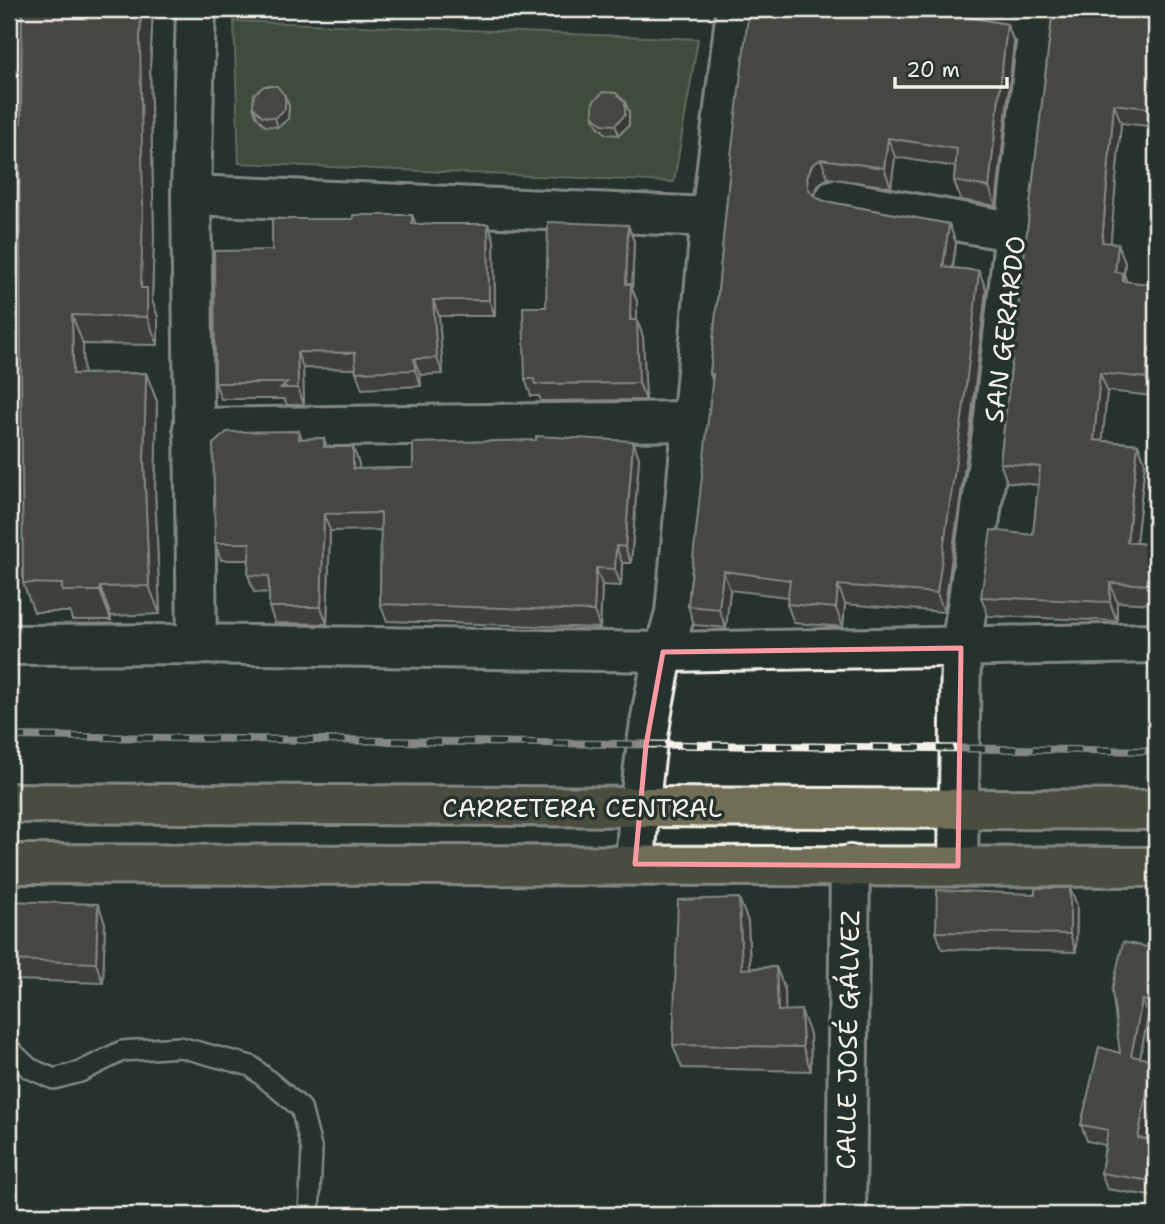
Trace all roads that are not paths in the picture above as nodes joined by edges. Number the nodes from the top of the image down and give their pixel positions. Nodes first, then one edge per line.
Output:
1 (196, 9) edge
2 (736, 9) edge
3 (950, 9) edge
4 (1039, 17) edge
5 (191, 195) junction
6 (835, 199) dead end
7 (711, 217) junction
8 (1016, 232) junction
9 (692, 421) junction
10 (193, 428) junction
11 (1156, 643) edge
12 (197, 644) junction
13 (9, 645) edge
14 (961, 648) junction
15 (663, 652) junction
16 (9, 803) edge
17 (639, 809) junction
18 (961, 809) junction
19 (1156, 810) edge
20 (9, 864) edge
21 (635, 864) junction
22 (850, 865) junction
23 (958, 866) junction
24 (1156, 867) edge
25 (9, 1049) edge
26 (309, 1215) edge
27 (846, 1215) edge

1 - 5 street
2 - 7 street
3 - 4 street
4 - 8 street, SAN GERARDO
5 - 7 street
5 - 10 street
6 - 8 street
7 - 9 street
8 - 14 street, SAN GERARDO
9 - 10 street
9 - 15 street
10 - 12 street
11 - 14 street
12 - 13 street
12 - 15 street
14 - 15 street
14 - 18 street, SAN GERARDO
15 - 17 street
16 - 17 highway, CARRETERA CENTRAL
17 - 18 highway, CARRETERA CENTRAL
17 - 21 street
18 - 19 highway, CARRETERA CENTRAL
18 - 23 street, SAN GERARDO
20 - 21 highway
21 - 22 highway
22 - 23 highway
22 - 27 street, CALLE JOSÉ GÁLVEZ
23 - 24 highway
25 - 26 lane

